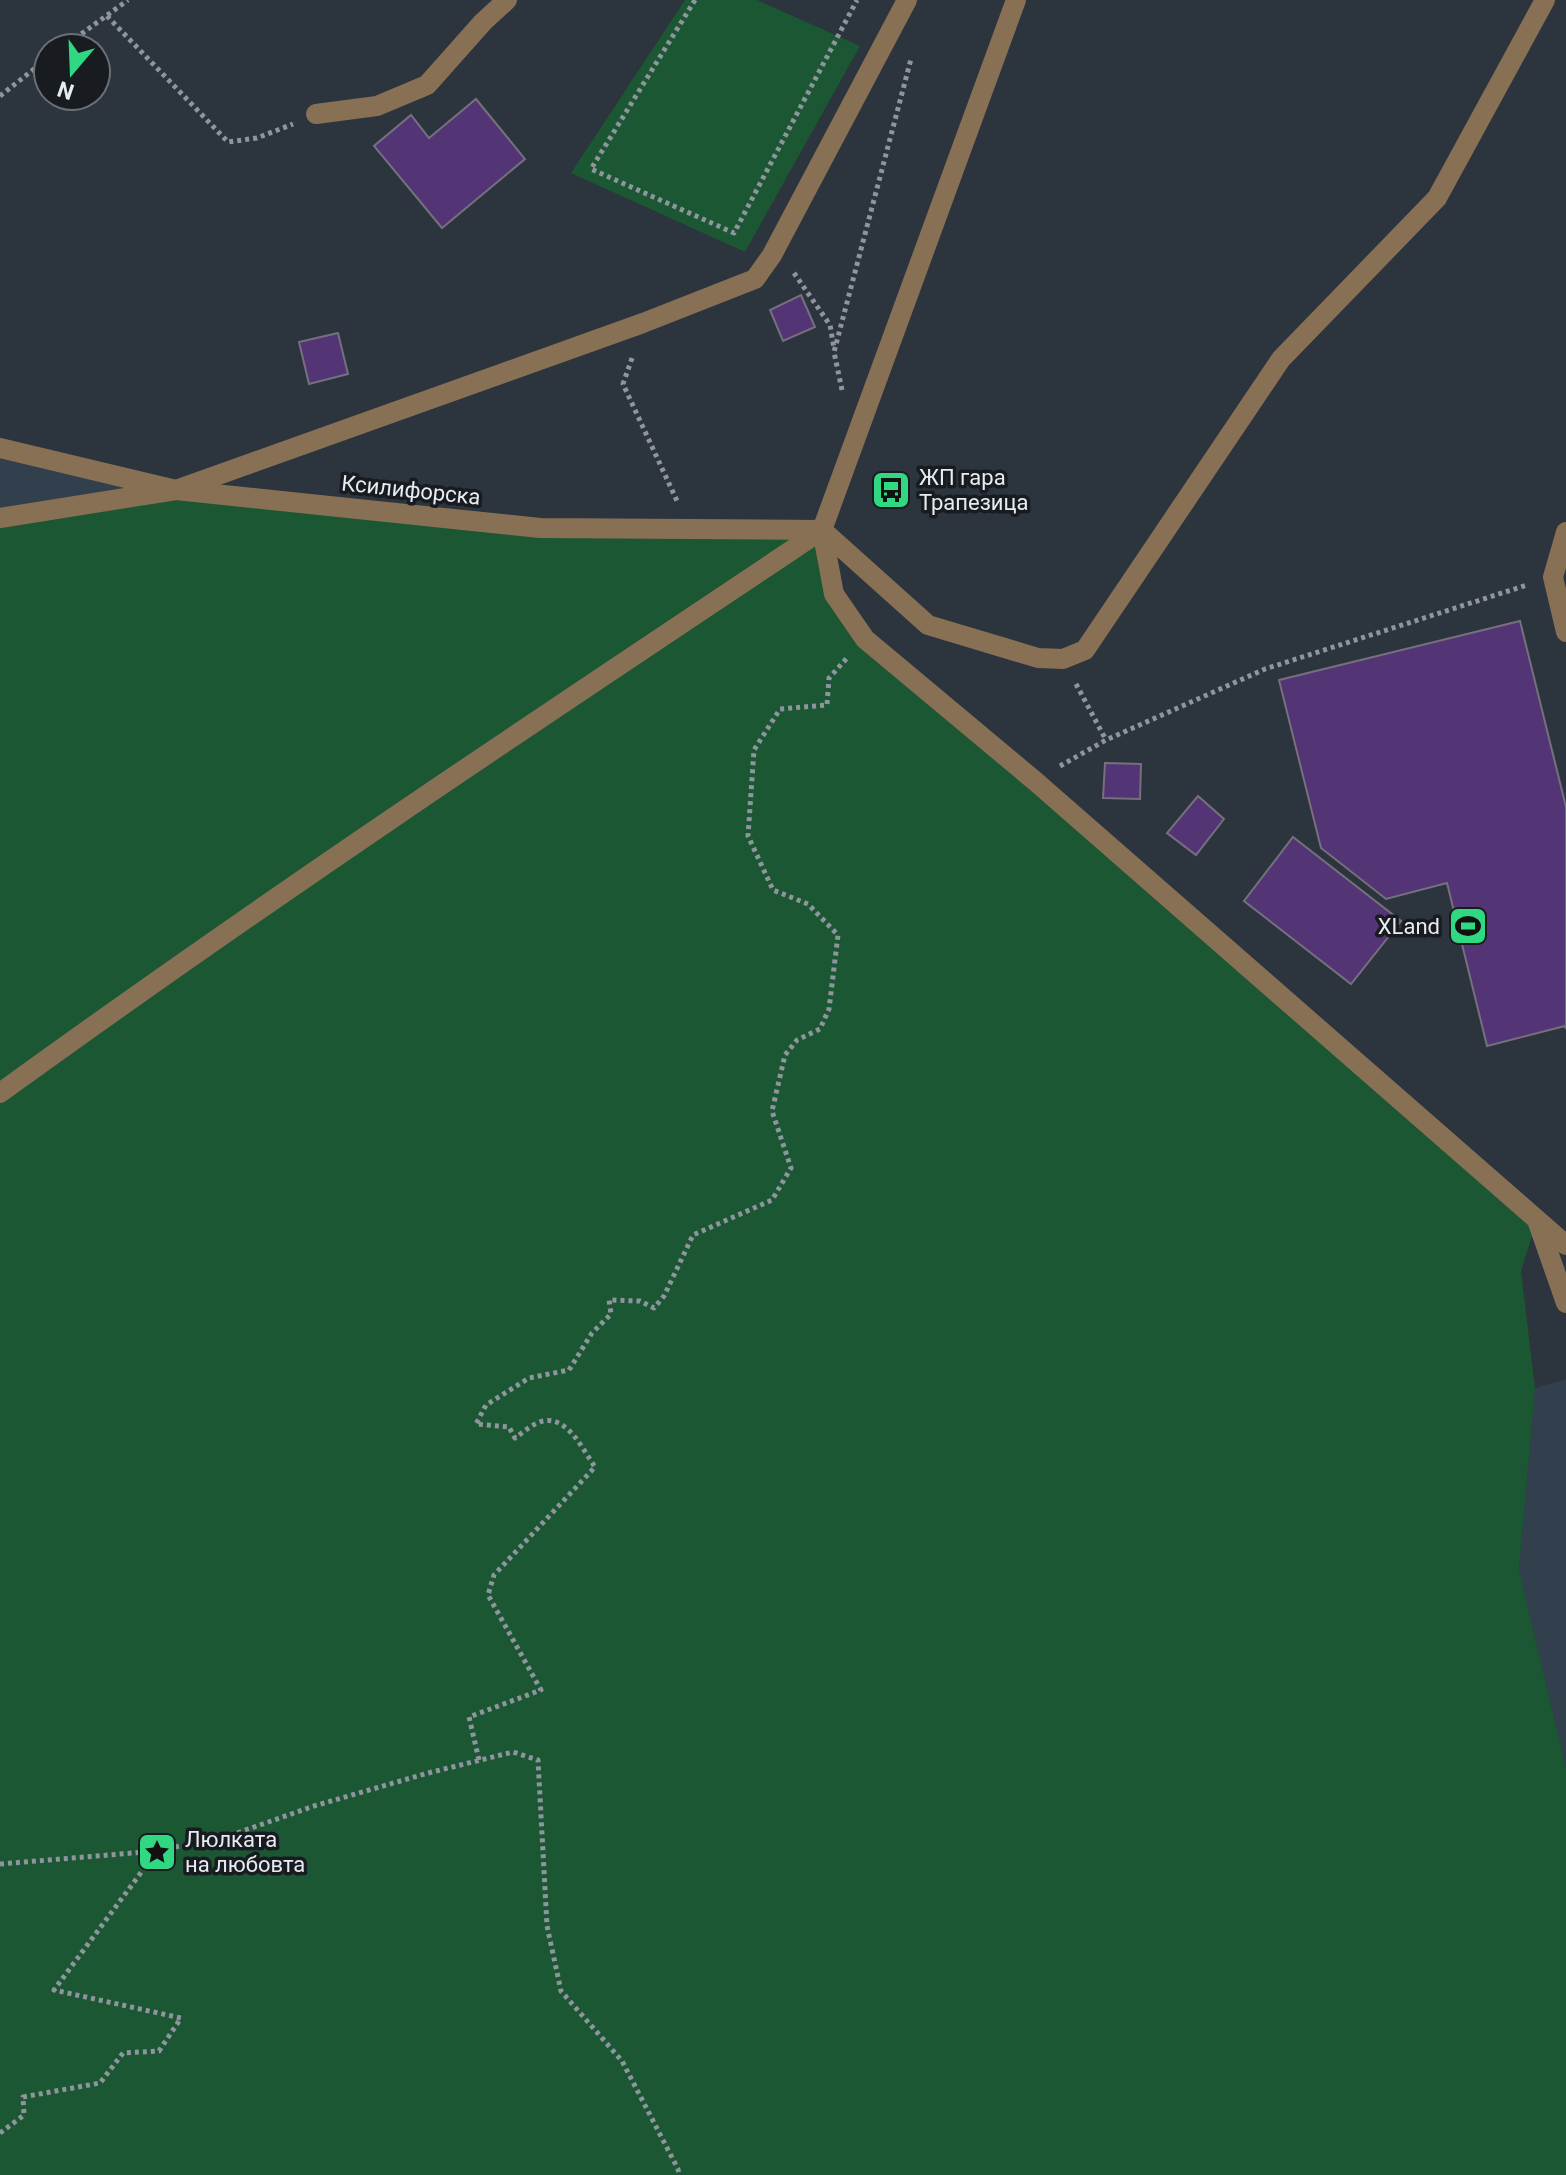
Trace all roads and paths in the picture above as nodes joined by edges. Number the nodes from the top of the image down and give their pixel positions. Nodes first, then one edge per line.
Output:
1 (128, 0) edge
2 (507, 0) edge
3 (695, 0) edge
4 (857, 0) edge
5 (907, 0) edge
6 (1016, 0) edge
7 (1545, 0) edge
8 (107, 16) junction
9 (84, 32) edge
10 (914, 46) dead end
11 (32, 71) edge
12 (0, 96) edge
13 (316, 114) joint
14 (814, 300) dead end
15 (643, 323) junction
16 (834, 352) junction
17 (854, 443) junction
18 (0, 448) edge
19 (176, 490) junction
20 (0, 518) edge
21 (822, 530) junction
22 (691, 531) junction
23 (1566, 532) edge
24 (1553, 577) junction
25 (1566, 632) edge
26 (865, 639) junction
27 (1063, 659) junction
28 (1106, 740) junction
29 (1035, 781) junction
30 (0, 1093) edge
31 (1537, 1220) junction
32 (1566, 1245) edge
33 (1566, 1303) edge
34 (479, 1760) junction
35 (157, 1851) junction
36 (0, 1864) edge
37 (0, 2133) edge
38 (679, 2175) edge

1 - 8 path
2 - 13 street
3 - 4 path
5 - 15 street
6 - 17 street
7 - 27 street
8 - 9 path
8 - 13 path
10 - 16 path
11 - 12 path
14 - 16 path
15 - 19 street
15 - 22 path
16 - 17 path
17 - 21 street
18 - 19 street, Ксилифорска
19 - 20 street
19 - 22 street, Ксилифорска
21 - 22 street, Ксилифорска
21 - 26 street
21 - 27 street
21 - 30 street
23 - 24 street
24 - 25 street
24 - 28 path
26 - 29 street
26 - 34 path
27 - 28 path
28 - 29 path
29 - 31 street
31 - 32 street
31 - 33 street
34 - 35 path
34 - 38 path
35 - 36 path
35 - 37 path

